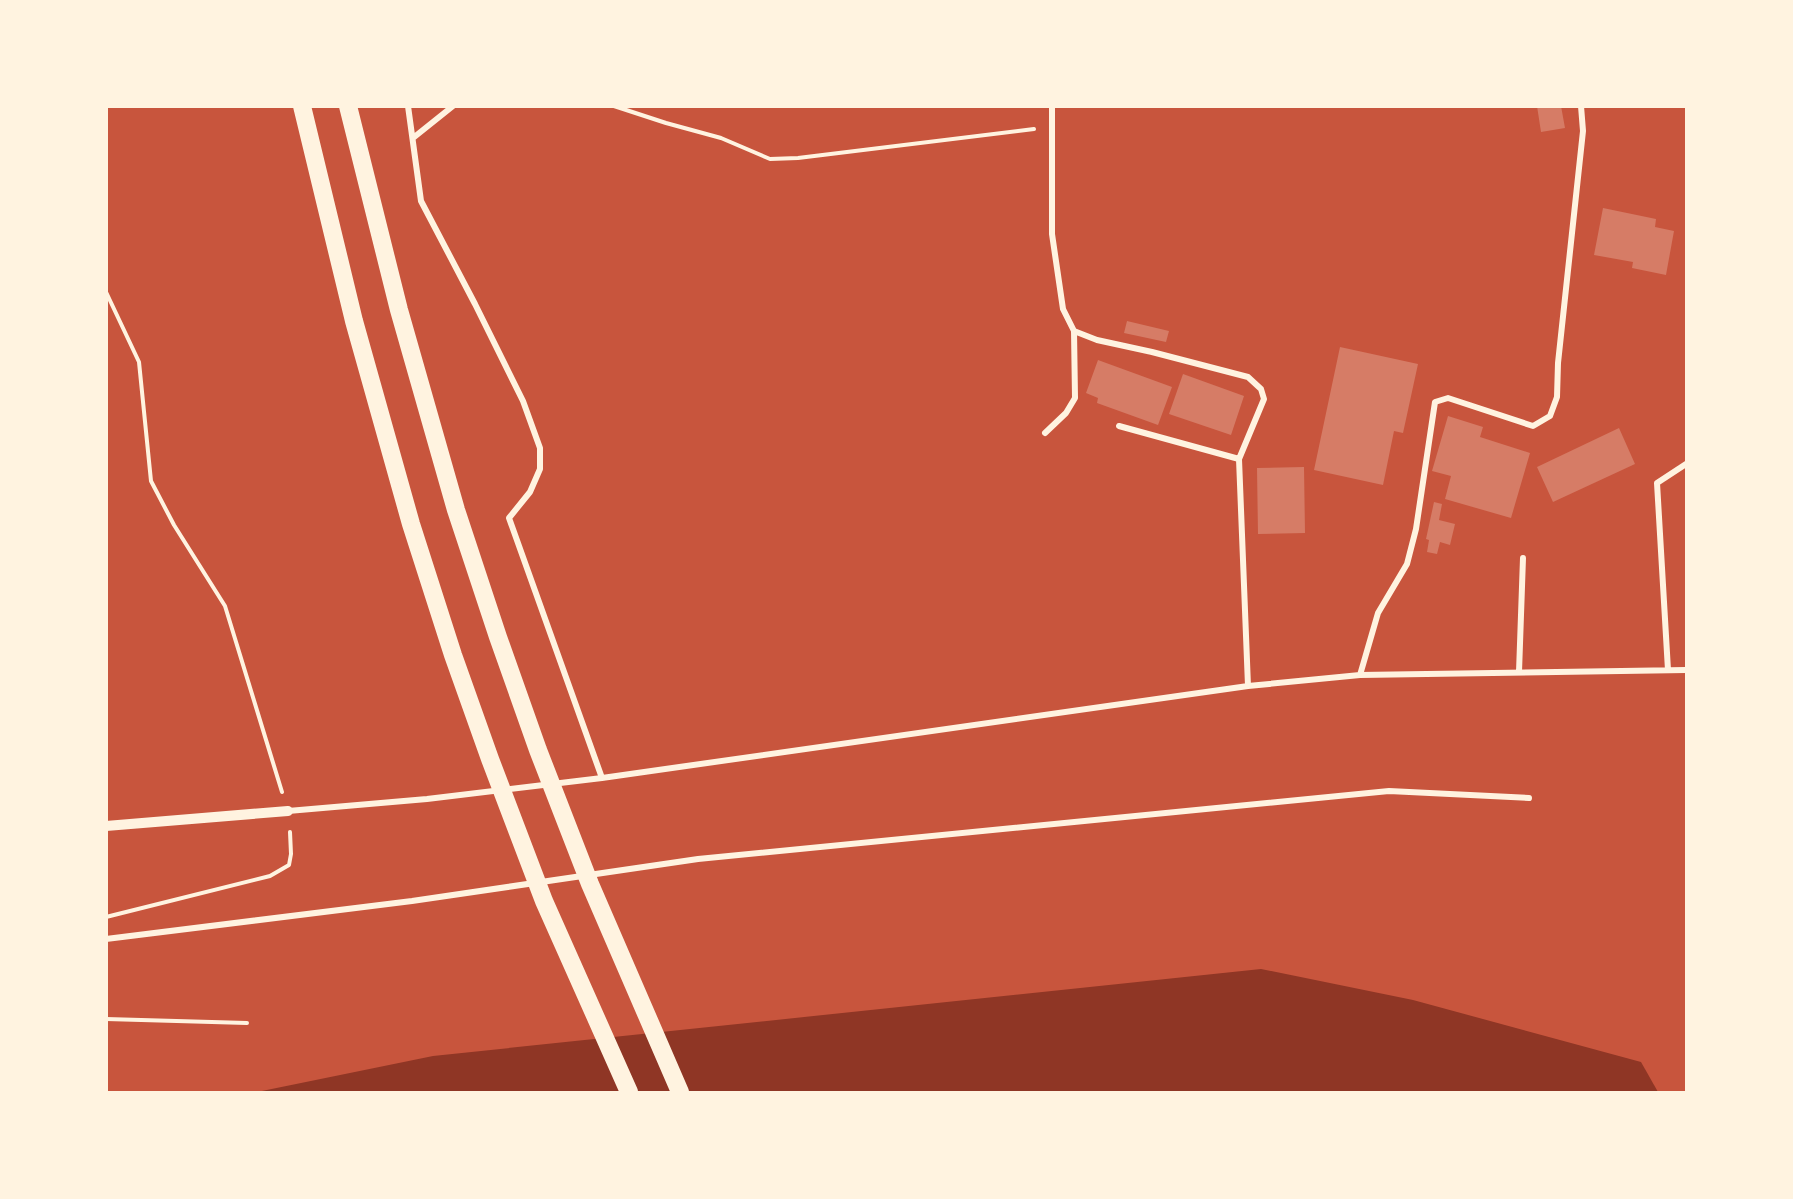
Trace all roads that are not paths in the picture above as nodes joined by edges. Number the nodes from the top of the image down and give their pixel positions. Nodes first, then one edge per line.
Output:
1 (302, 106) edge
2 (348, 106) edge
3 (408, 106) edge
4 (453, 106) edge
5 (1052, 106) edge
6 (1581, 106) edge
7 (413, 138) junction
8 (1074, 331) junction
9 (1119, 426) dead end
10 (1046, 433) dead end
11 (1239, 459) junction
12 (1686, 464) edge
13 (1523, 558) dead end
14 (1668, 670) junction
15 (1686, 670) edge
16 (1519, 672) junction
17 (1360, 675) junction
18 (1248, 686) junction
19 (602, 778) junction
20 (1529, 798) dead end
21 (288, 811) joint
22 (106, 826) edge
23 (106, 939) edge
24 (629, 1092) edge
25 (680, 1092) edge

1 - 24 highway
2 - 25 highway
3 - 7 street
4 - 7 street
5 - 8 street
6 - 17 street
7 - 19 street
8 - 10 street
8 - 11 street
9 - 11 street
11 - 18 street
12 - 14 street
13 - 16 street
14 - 15 street
14 - 16 street
16 - 17 street
17 - 18 street
18 - 19 street
19 - 21 street
20 - 23 street
21 - 22 street

